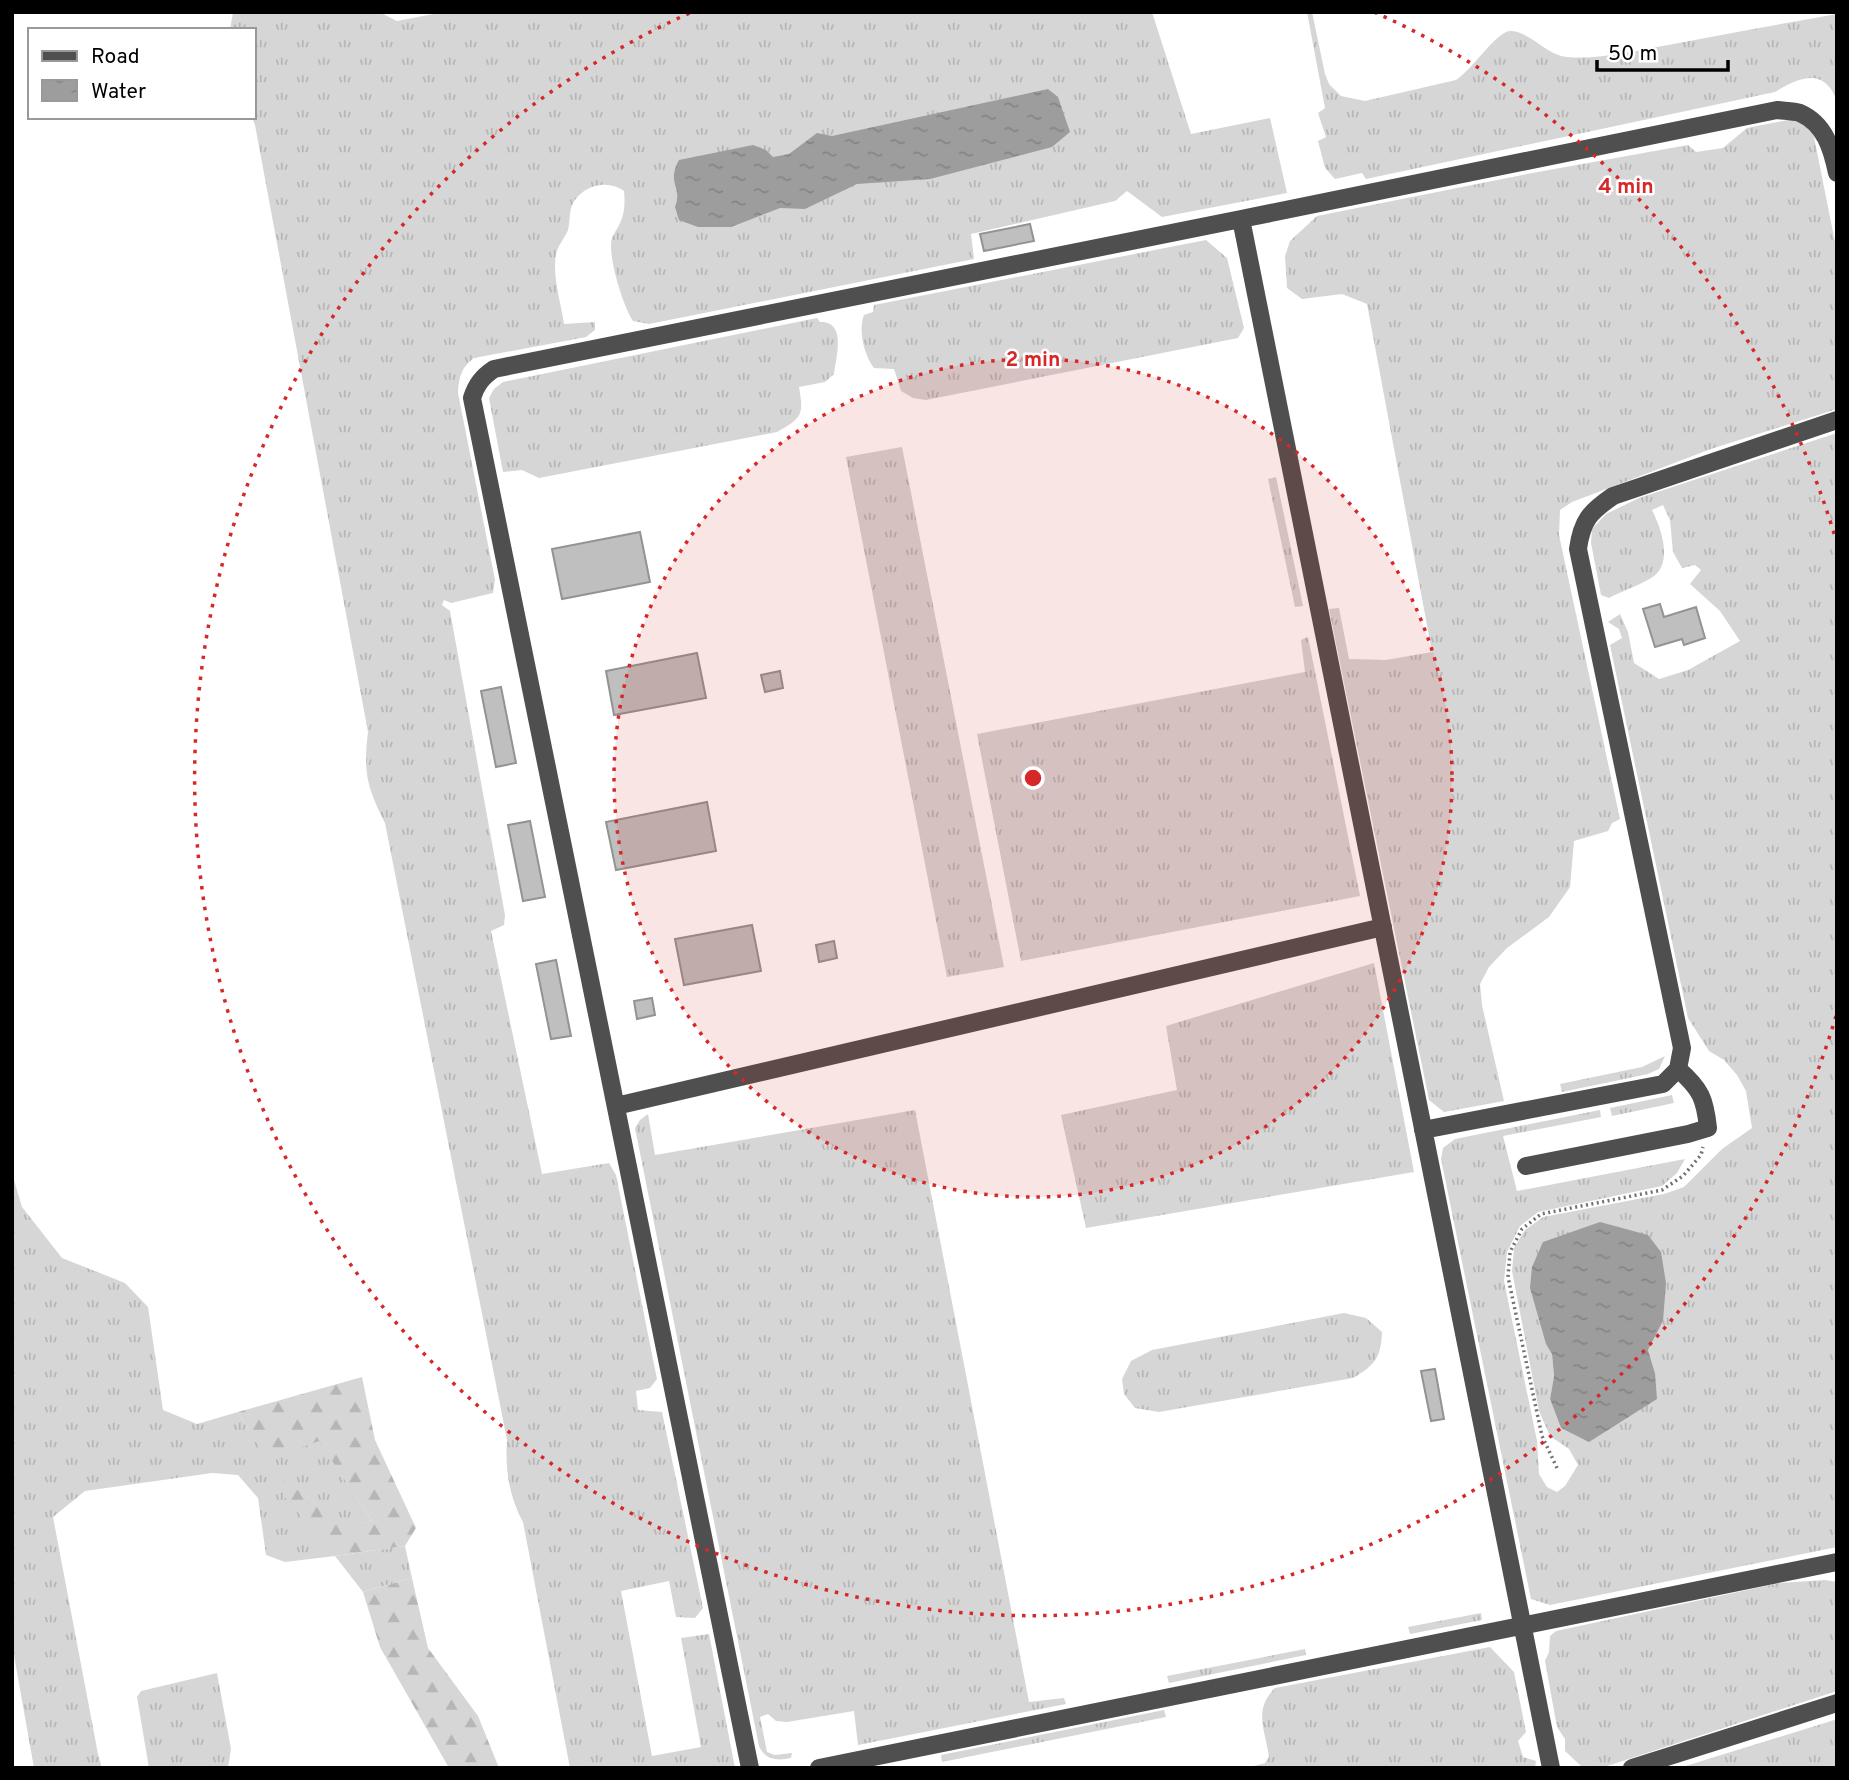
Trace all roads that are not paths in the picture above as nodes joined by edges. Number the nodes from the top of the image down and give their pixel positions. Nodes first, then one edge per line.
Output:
1 (1837, 173) edge
2 (1241, 219) junction
3 (1837, 421) edge
4 (1383, 927) junction
5 (1678, 1069) junction
6 (616, 1106) junction
7 (1423, 1130) junction
8 (1526, 1166) dead end
9 (1837, 1562) edge
10 (1523, 1626) junction
11 (1837, 1703) edge
12 (750, 1768) edge
13 (819, 1768) edge
14 (1551, 1768) edge
15 (1632, 1768) edge

1 - 2 lane
2 - 4 lane
2 - 6 lane
3 - 5 lane
4 - 6 lane
4 - 7 lane
5 - 7 lane
5 - 8 lane
6 - 12 lane
7 - 10 lane
9 - 10 lane
10 - 13 lane
10 - 14 lane
11 - 15 lane

